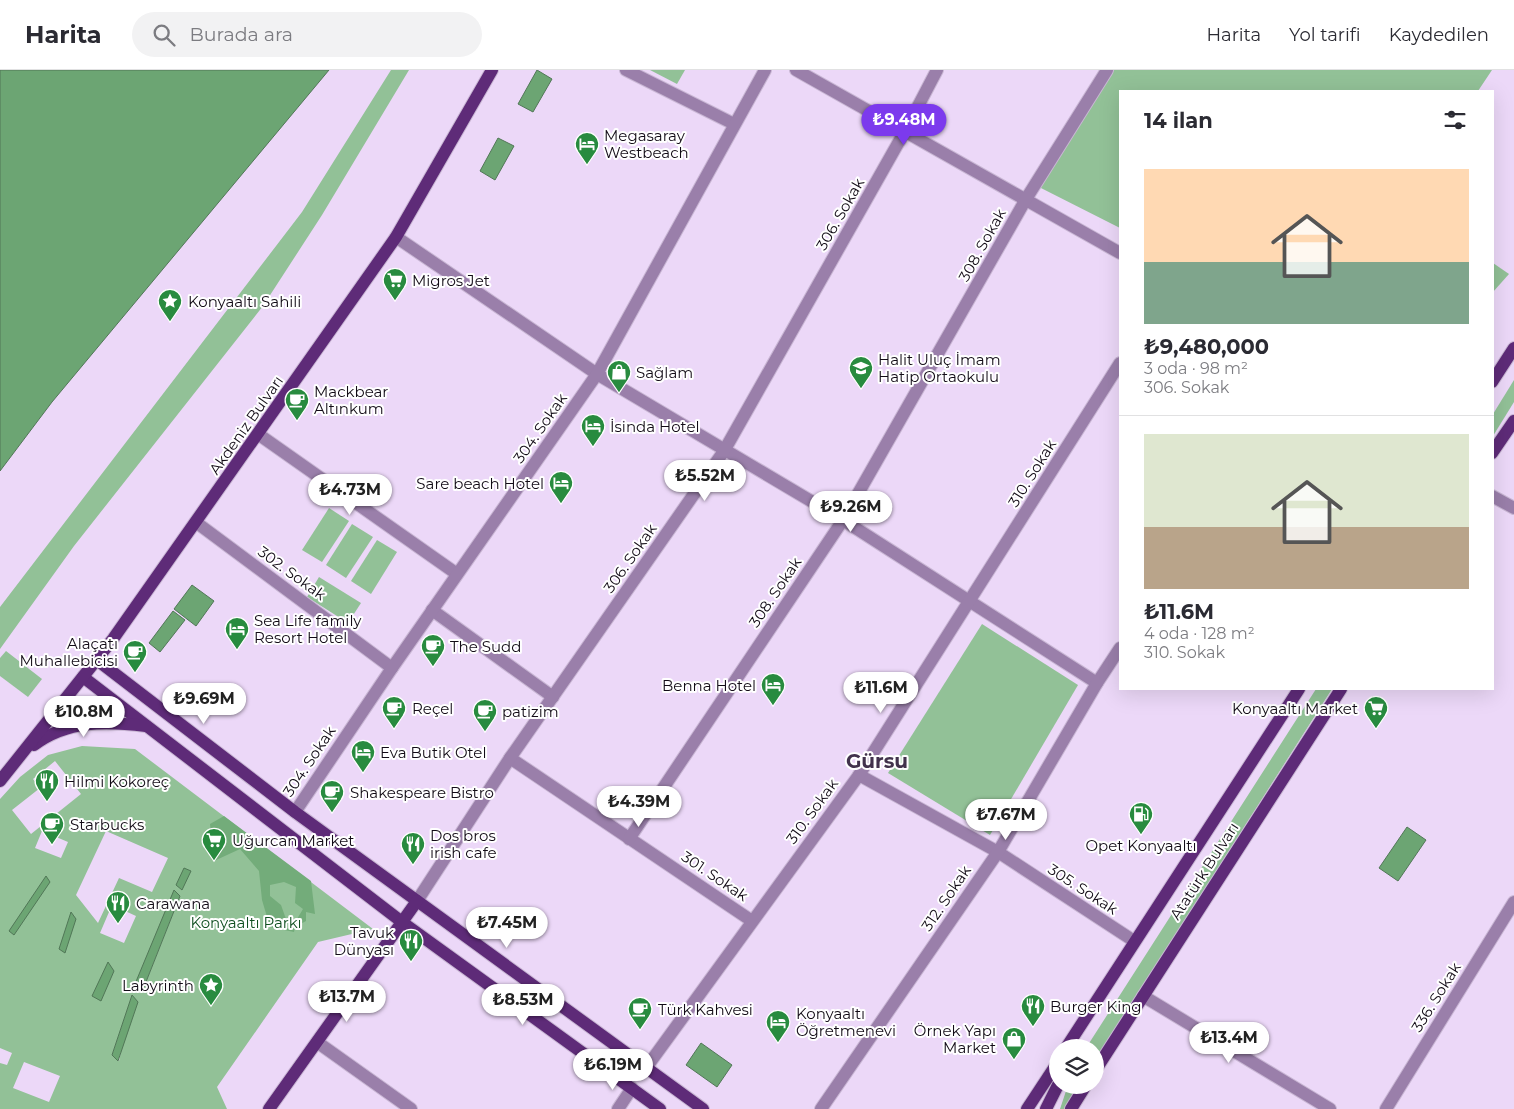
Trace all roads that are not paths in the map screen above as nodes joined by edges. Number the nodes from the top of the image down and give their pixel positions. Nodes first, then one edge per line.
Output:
1 (492, 70) edge
2 (626, 70) edge
3 (765, 70) edge
4 (796, 70) edge
5 (937, 70) edge
6 (1108, 70) edge
7 (734, 124) junction
8 (905, 131) junction
9 (1026, 199) junction
10 (396, 237) junction
11 (1119, 253) edge
12 (1514, 348) edge
13 (1119, 365) edge
14 (597, 374) junction
15 (1494, 379) edge
16 (1514, 421) edge
17 (258, 434) junction
18 (1494, 450) edge
19 (724, 451) junction
20 (1494, 497) edge
21 (1514, 508) edge
22 (843, 520) junction
23 (197, 523) junction
24 (457, 574) junction
25 (970, 601) junction
26 (432, 610) junction
27 (1119, 650) edge
28 (97, 660) junction
29 (392, 668) junction
30 (83, 677) junction
31 (1097, 683) junction
32 (1298, 690) edge
33 (1340, 690) edge
34 (553, 696) junction
35 (148, 726) junction
36 (22, 754) junction
37 (510, 758) junction
38 (859, 775) junction
39 (0, 781) edge
40 (295, 812) junction
41 (282, 830) junction
42 (629, 838) junction
43 (998, 852) junction
44 (417, 901) junction
45 (1514, 902) edge
46 (752, 921) junction
47 (402, 922) junction
48 (1134, 941) junction
49 (1143, 996) junction
50 (1073, 1039) edge
51 (317, 1042) junction
52 (1104, 1057) edge
53 (646, 1068) junction
54 (1049, 1076) edge
55 (632, 1088) junction
56 (1054, 1094) edge
57 (1080, 1094) edge
58 (269, 1109) edge
59 (411, 1109) edge
60 (618, 1109) edge
61 (660, 1109) edge
62 (703, 1109) edge
63 (821, 1109) edge
64 (1027, 1109) edge
65 (1046, 1109) edge
66 (1071, 1109) edge
67 (1330, 1109) edge
68 (1386, 1109) edge

1 - 10 main road, Akdeniz Bulvarı
2 - 7 street
3 - 7 street, 304. Sokak
4 - 8 street
5 - 8 street, 306. Sokak
6 - 9 street, 308. Sokak
7 - 14 street, 304. Sokak
8 - 9 street
8 - 19 street, 306. Sokak
9 - 11 street
9 - 22 street, 308. Sokak
10 - 14 street
10 - 17 main road, Akdeniz Bulvarı
12 - 15 main road
13 - 25 street, 310. Sokak
14 - 19 street
14 - 24 street, 304. Sokak
16 - 18 main road
17 - 23 main road, Akdeniz Bulvarı
17 - 24 street
19 - 22 street
19 - 34 street, 306. Sokak
20 - 21 street
22 - 25 street
22 - 42 street, 308. Sokak
23 - 28 main road, Akdeniz Bulvarı
23 - 29 street, 302. Sokak
24 - 26 street, 304. Sokak
25 - 31 street
25 - 38 street, 310. Sokak
26 - 29 street, 304. Sokak
26 - 34 street
27 - 31 street, 312. Sokak
28 - 30 main road, Akdeniz Bulvarı
28 - 40 main road
29 - 40 street, 304. Sokak
30 - 35 main road
30 - 36 main road, Akdeniz Bulvarı
31 - 43 street, 312. Sokak
32 - 48 main road, Atatürk Bulvarı
33 - 49 main road, Atatürk Bulvarı
34 - 37 street, 306. Sokak
35 - 36 main road
35 - 41 main road
36 - 39 main road, Akdeniz Bulvarı
37 - 42 street, 301. Sokak
37 - 44 street, 306. Sokak
38 - 43 street, 305. Sokak
38 - 46 street, 310. Sokak
40 - 41 main road
40 - 44 main road
41 - 47 main road
42 - 46 street, 301. Sokak
43 - 48 street, 305. Sokak
43 - 63 street, 312. Sokak
44 - 47 main road, 306. Sokak
44 - 53 main road
45 - 68 street, 336. Sokak
46 - 53 street, 310. Sokak
47 - 51 main road, 306. Sokak
47 - 55 main road
48 - 50 main road, Atatürk Bulvarı
49 - 52 main road, Atatürk Bulvarı
49 - 67 street
51 - 58 main road, 306. Sokak
51 - 59 street
53 - 62 main road
54 - 64 main road
55 - 60 street
55 - 61 main road
56 - 65 main road
57 - 66 main road

